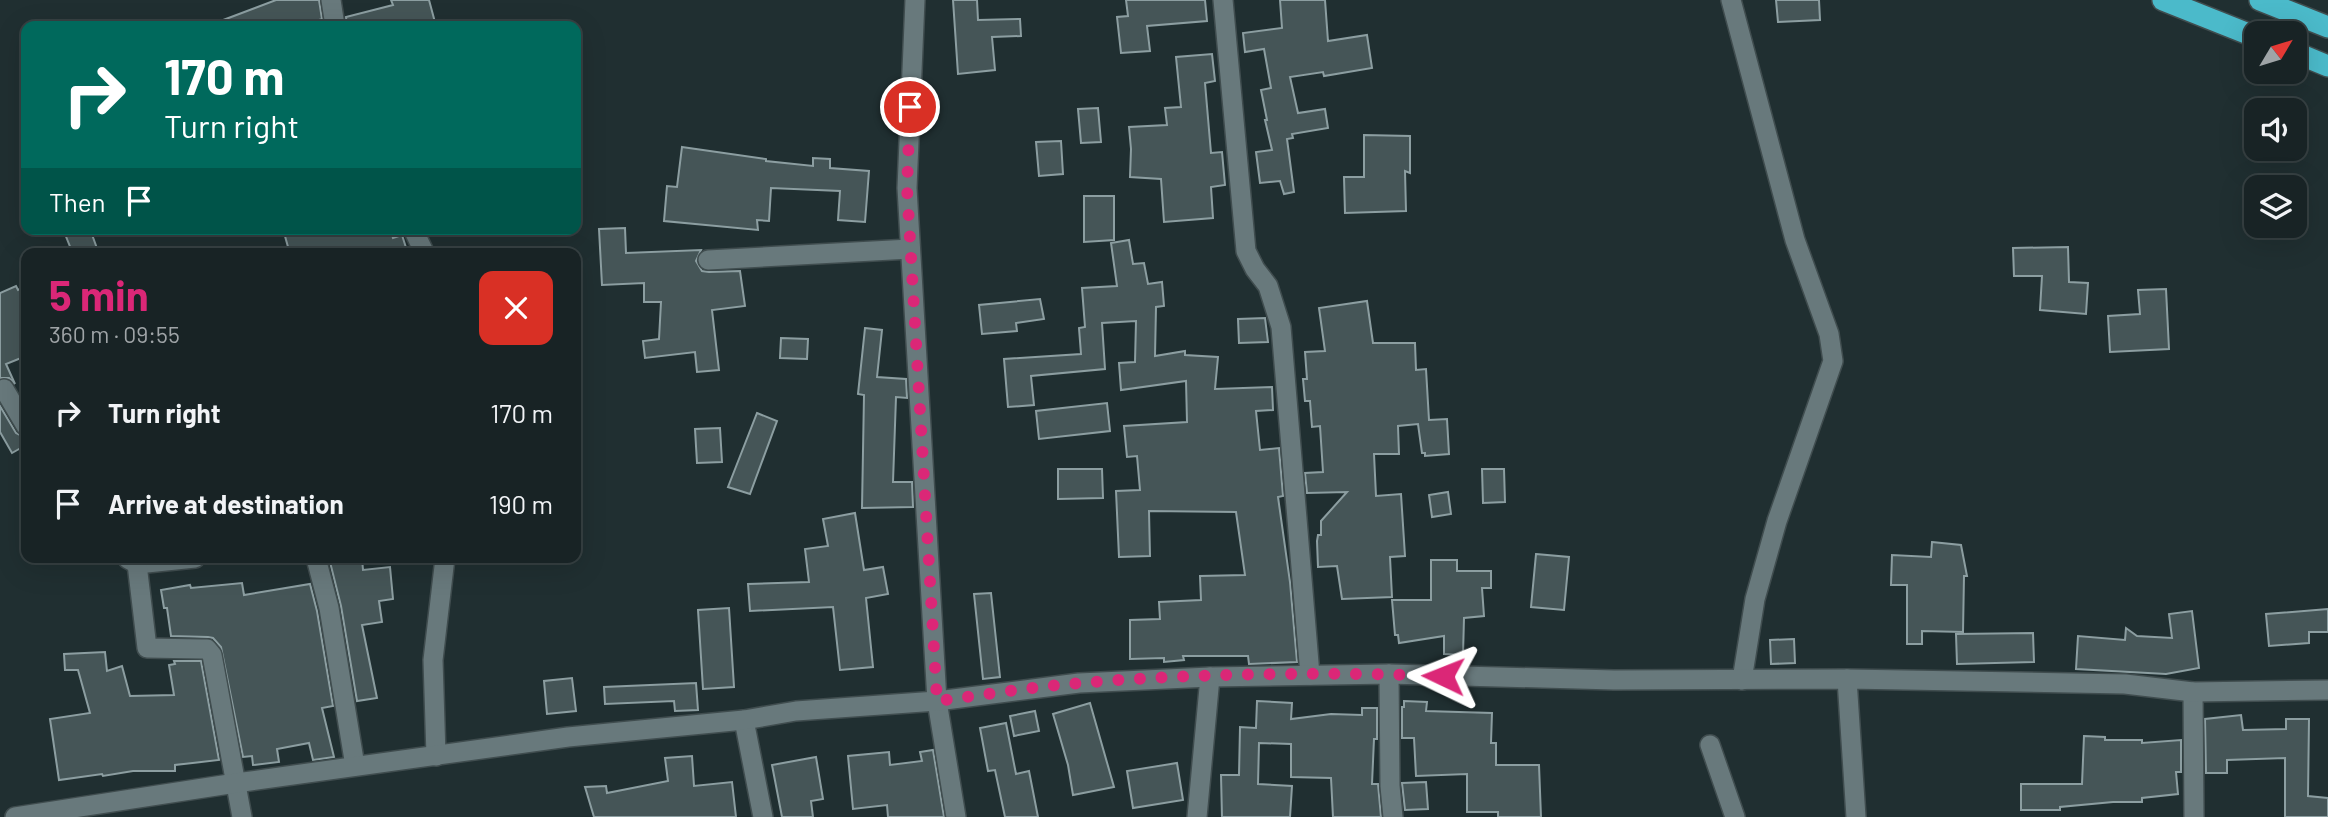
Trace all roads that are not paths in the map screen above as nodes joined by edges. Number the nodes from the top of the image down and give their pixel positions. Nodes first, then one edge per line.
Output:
1 (331, 0) edge
2 (915, 0) edge
3 (1223, 0) edge
4 (1731, 0) edge
5 (2163, 0) edge
6 (2260, 0) edge
7 (334, 21) edge
8 (2328, 27) edge
9 (2244, 32) edge
10 (2307, 57) edge
11 (2328, 66) edge
12 (910, 249) junction
13 (708, 261) dead end
14 (4, 389) dead end
15 (21, 418) edge
16 (132, 563) edge
17 (317, 563) edge
18 (444, 563) edge
19 (1389, 674) junction
20 (1310, 675) junction
21 (1210, 677) junction
22 (1847, 679) junction
23 (1742, 680) junction
24 (2328, 690) edge
25 (2193, 692) junction
26 (937, 701) junction
27 (744, 720) junction
28 (1710, 745) dead end
29 (436, 757) junction
30 (355, 766) junction
31 (236, 782) junction
32 (15, 817) edge
33 (242, 817) edge
34 (762, 817) edge
35 (956, 817) edge
36 (1198, 817) edge
37 (1393, 817) edge
38 (1735, 817) edge
39 (1856, 817) edge
40 (2194, 817) edge

1 - 7 street
2 - 12 street
3 - 20 street
4 - 23 street
5 - 9 highway
6 - 8 highway
10 - 11 highway
12 - 13 street
12 - 26 street
14 - 15 street
16 - 31 street
17 - 30 street
18 - 29 street
19 - 20 street
19 - 23 street
19 - 37 street
20 - 21 street
21 - 26 street
21 - 36 street
22 - 23 street
22 - 25 street
22 - 39 street
24 - 25 street
25 - 40 street
26 - 27 street
26 - 35 street
27 - 29 street
27 - 34 street
28 - 38 street
29 - 30 street
30 - 31 street
31 - 32 street
31 - 33 street

